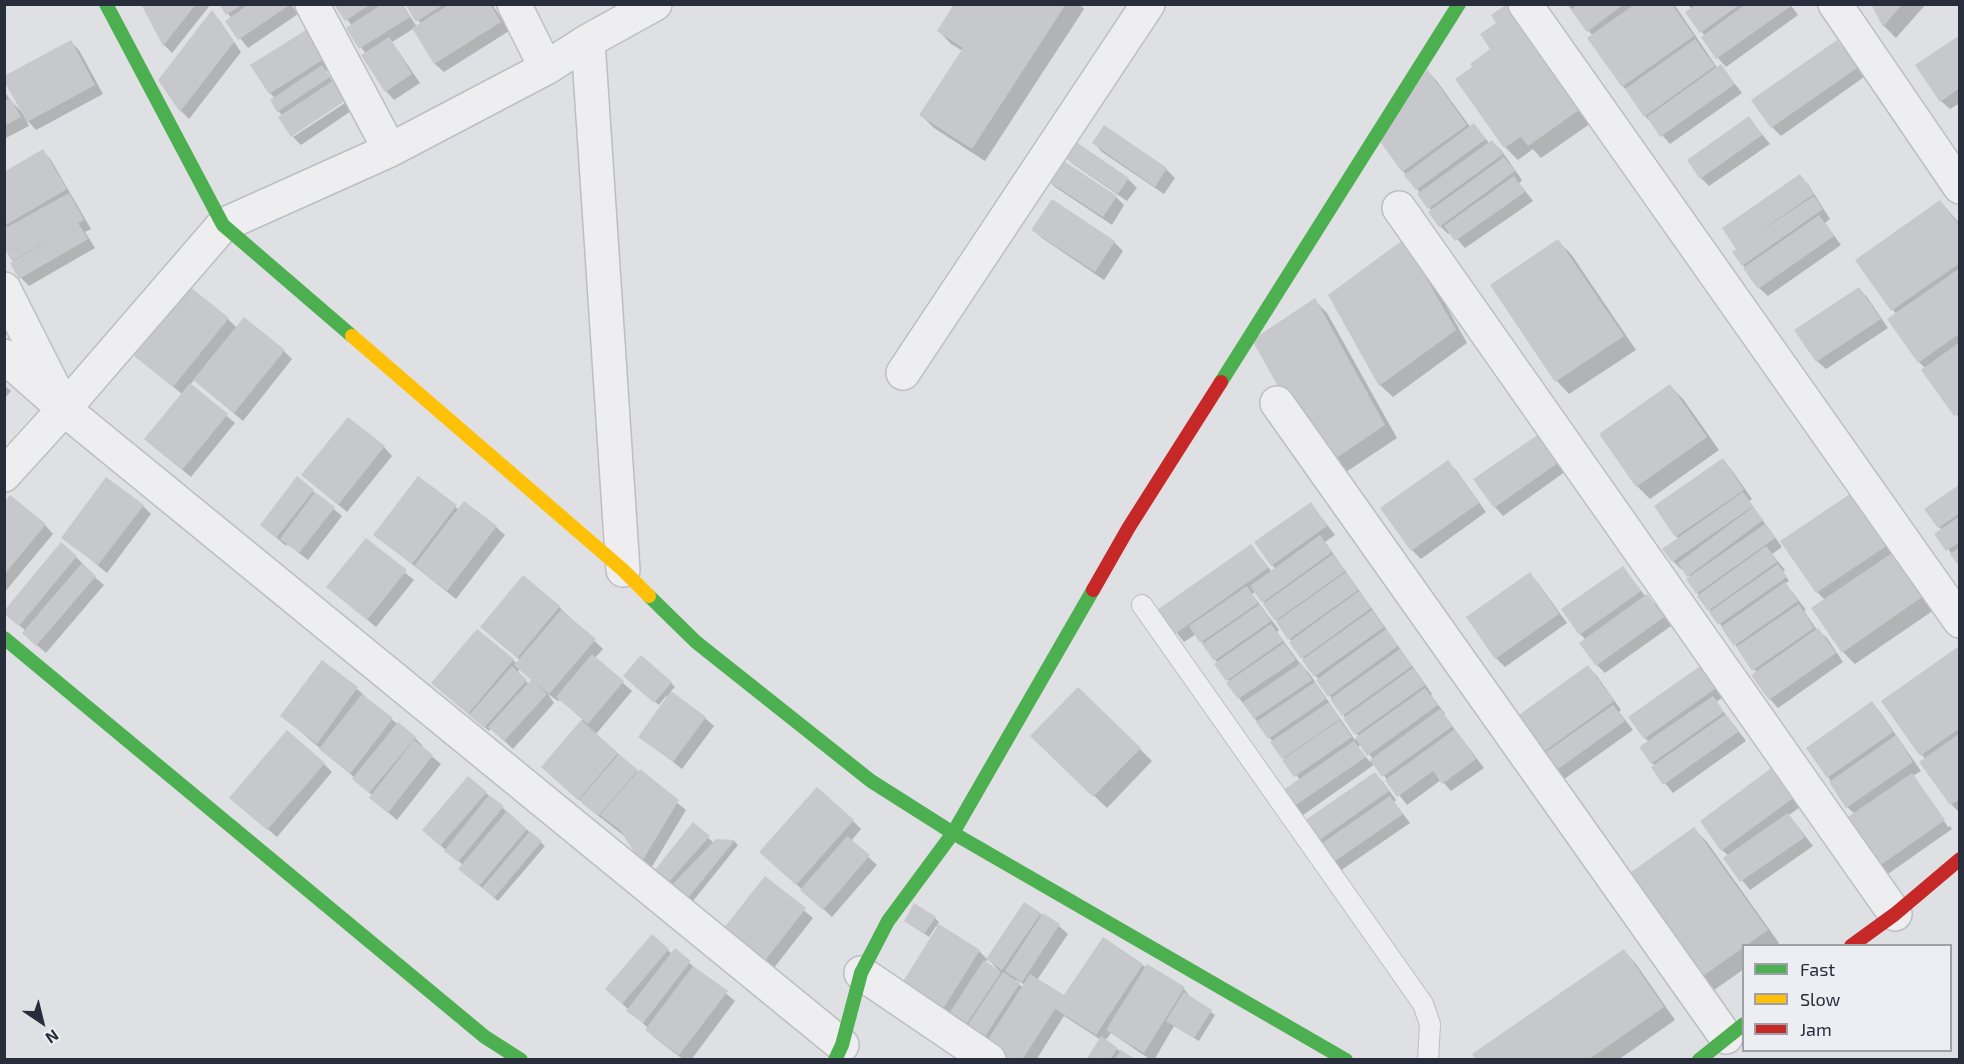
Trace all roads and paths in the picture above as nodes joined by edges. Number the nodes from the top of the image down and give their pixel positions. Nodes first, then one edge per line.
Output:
1 (106, 4) edge
2 (312, 4) edge
3 (514, 4) edge
4 (655, 4) edge
5 (1148, 4) edge
6 (1459, 4) edge
7 (1525, 4) edge
8 (1835, 4) edge
9 (588, 41) junction
10 (546, 68) junction
11 (390, 150) junction
12 (1959, 187) edge
13 (1399, 208) dead end
14 (223, 225) junction
15 (4, 289) edge
16 (4, 356) edge
17 (903, 373) dead end
18 (1277, 403) dead end
19 (64, 409) junction
20 (4, 475) edge
21 (623, 570) junction
22 (1142, 605) dead end
23 (1959, 621) edge
24 (4, 638) edge
25 (953, 833) junction
26 (1959, 859) edge
27 (1895, 914) junction
28 (1852, 944) edge
29 (861, 974) junction
30 (1715, 1047) edge
31 (839, 1052) edge
32 (521, 1059) edge
33 (989, 1059) edge
34 (1346, 1059) edge
35 (1428, 1059) edge

1 - 14 street
2 - 11 street
3 - 10 street
4 - 9 street
5 - 17 street
6 - 25 street
7 - 23 street
8 - 12 street
9 - 10 street
9 - 21 street
10 - 11 street
11 - 14 street
13 - 27 street
14 - 19 street
14 - 21 street
15 - 19 street
16 - 19 street
18 - 30 street
19 - 20 street
19 - 31 street
21 - 25 street
22 - 35 lane
24 - 32 street
25 - 29 street
25 - 34 street
26 - 27 street
27 - 28 street
29 - 31 street
29 - 33 street

